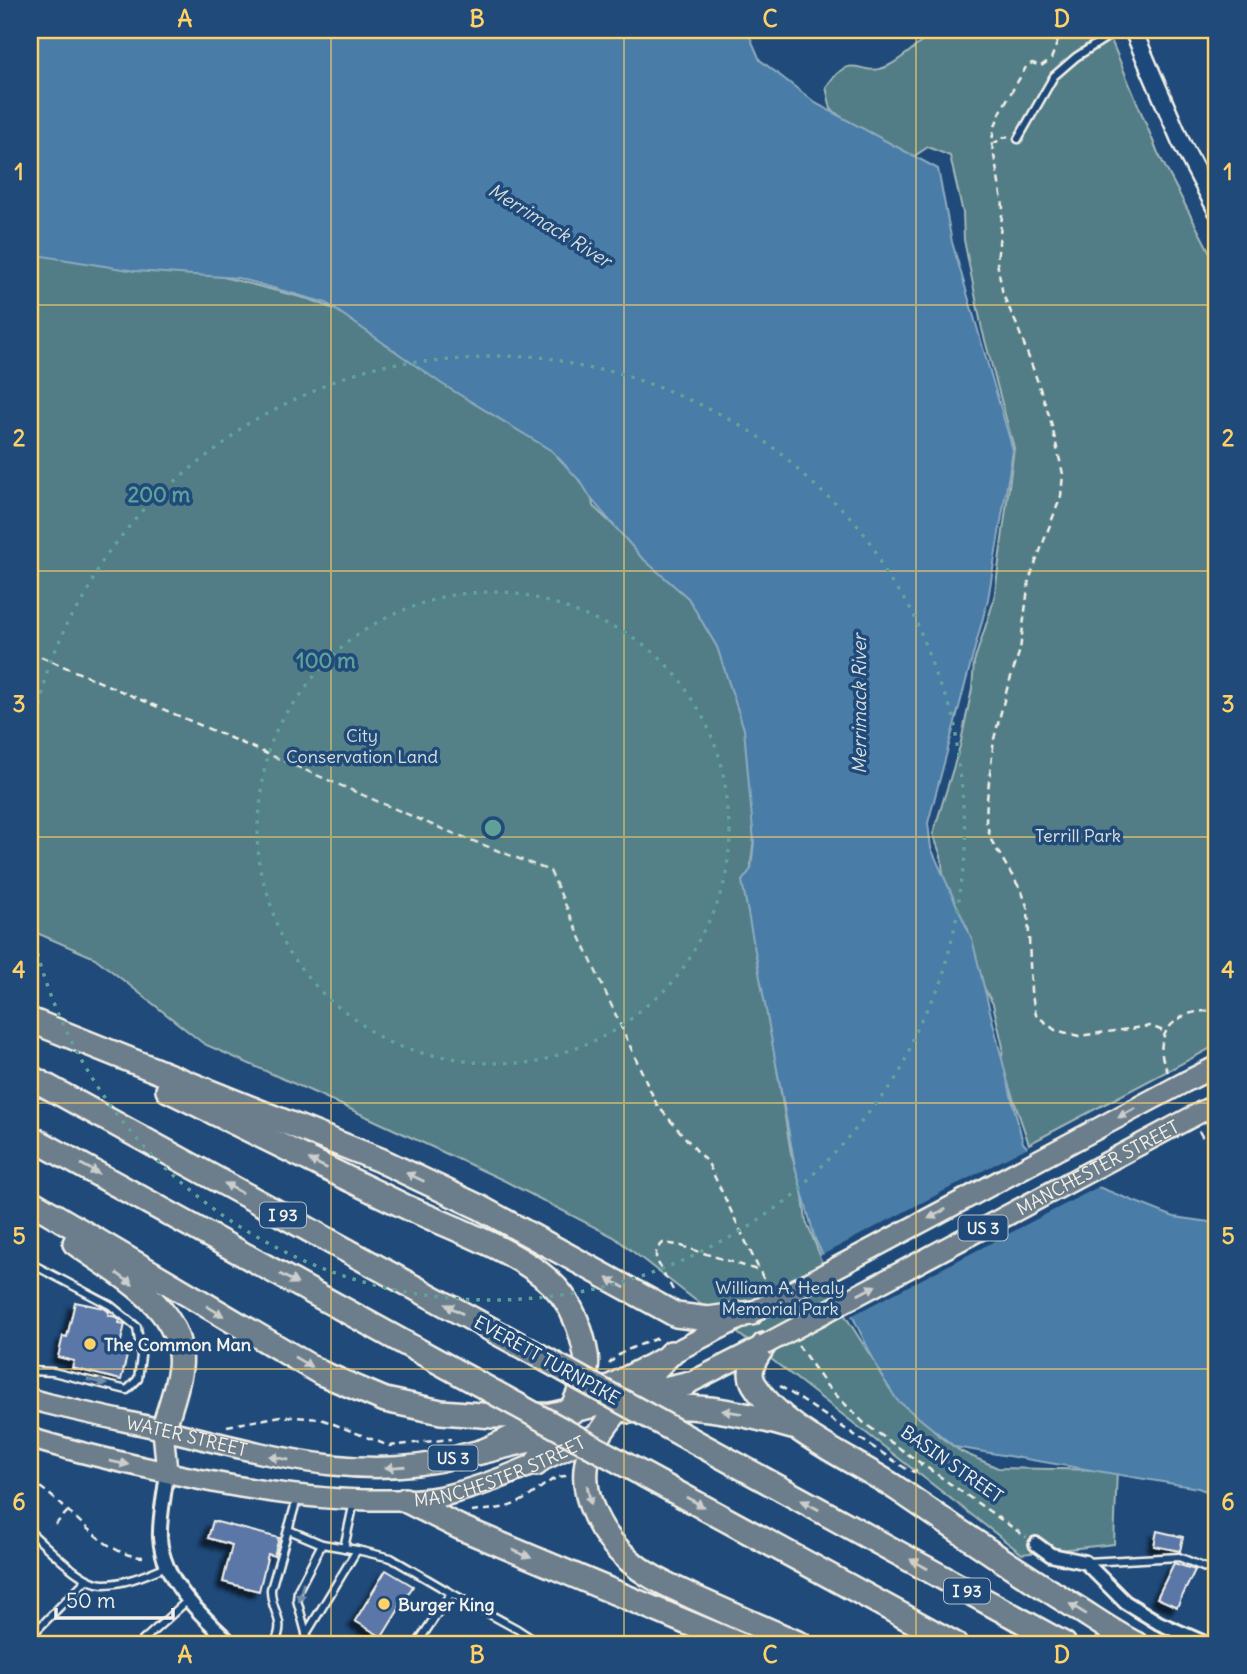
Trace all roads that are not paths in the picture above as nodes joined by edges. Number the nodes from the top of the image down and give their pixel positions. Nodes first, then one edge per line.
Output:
1 (1118, 30) edge
2 (1133, 30) edge
3 (1018, 139) dead end
4 (1217, 211) edge
5 (30, 1021) edge
6 (1217, 1066) edge
7 (30, 1077) edge
8 (1210, 1107) edge
9 (30, 1137) edge
10 (30, 1201) edge
11 (30, 1210) edge
12 (30, 1263) edge
13 (751, 1313) junction
14 (666, 1345) junction
15 (764, 1345) junction
16 (30, 1371) edge
17 (686, 1384) joint
18 (30, 1399) edge
19 (622, 1413) junction
20 (564, 1415) junction
21 (799, 1429) junction
22 (163, 1430) junction
23 (30, 1438) edge
24 (460, 1447) joint
25 (536, 1464) junction
26 (346, 1468) joint
27 (167, 1472) junction
28 (298, 1496) junction
29 (354, 1500) junction
30 (405, 1500) junction
31 (289, 1530) junction
32 (30, 1532) edge
33 (322, 1544) junction
34 (1036, 1544) road end
35 (344, 1548) junction
36 (357, 1550) junction
37 (1085, 1562) junction
38 (166, 1566) junction
39 (1217, 1573) edge
40 (86, 1580) junction
41 (451, 1593) junction
42 (188, 1600) junction
43 (306, 1633) junction
44 (30, 1637) edge
45 (139, 1644) edge
46 (232, 1644) edge
47 (274, 1644) edge
48 (309, 1644) edge
49 (417, 1644) edge
50 (540, 1644) edge
51 (738, 1644) edge
52 (800, 1644) edge
53 (955, 1644) edge
54 (1064, 1644) edge
55 (1136, 1644) edge
56 (1207, 1644) edge

1 - 3 lane
2 - 4 street
13 -> 5 highway
20 -> 5 highway
6 -> 13 main road, MANCHESTER STREET / US 3, bridge
54 -> 7 highway, EVERETT TURNPIKE / I 93, bridge
15 -> 8 main road, MANCHESTER STREET / US 3, bridge
9 -> 53 highway, bridge
10 -> 20 highway
11 -> 22 highway
16 -> 12 lane
13 - 14 main road, MANCHESTER STREET / US 3
14 - 19 highway
14 - 20 main road, MANCHESTER STREET / US 3
15 - 17 main road, MANCHESTER STREET / US 3
15 - 21 highway
17 - 19 highway
18 - 22 main road, WATER STREET / US 3
19 - 20 highway
21 -> 19 highway
19 - 25 main road, MANCHESTER STREET / US 3
19 -> 52 highway
20 - 24 highway
20 - 25 highway
55 -> 21 highway
26 -> 22 main road, WATER STREET / US 3
22 - 27 main road
23 -> 27 main road, US 3
24 -> 26 main road, MANCHESTER STREET / US 3
25 - 30 main road, MANCHESTER STREET / US 3
27 - 28 main road, US 3
27 - 38 street
28 - 29 main road, MANCHESTER STREET / US 3
28 - 31 lane
29 - 30 main road, MANCHESTER STREET / US 3
29 - 35 lane
30 -> 51 highway
31 - 33 lane
31 - 47 lane
32 - 40 lane
33 - 35 lane
33 -> 43 lane
34 - 37 street
35 - 36 lane
36 - 41 lane
36 - 43 lane
37 - 39 lane
37 - 56 street
38 - 40 lane
38 - 42 street
40 - 44 lane
41 - 49 lane
41 - 50 lane
42 - 45 lane
42 - 46 street
43 - 48 lane

